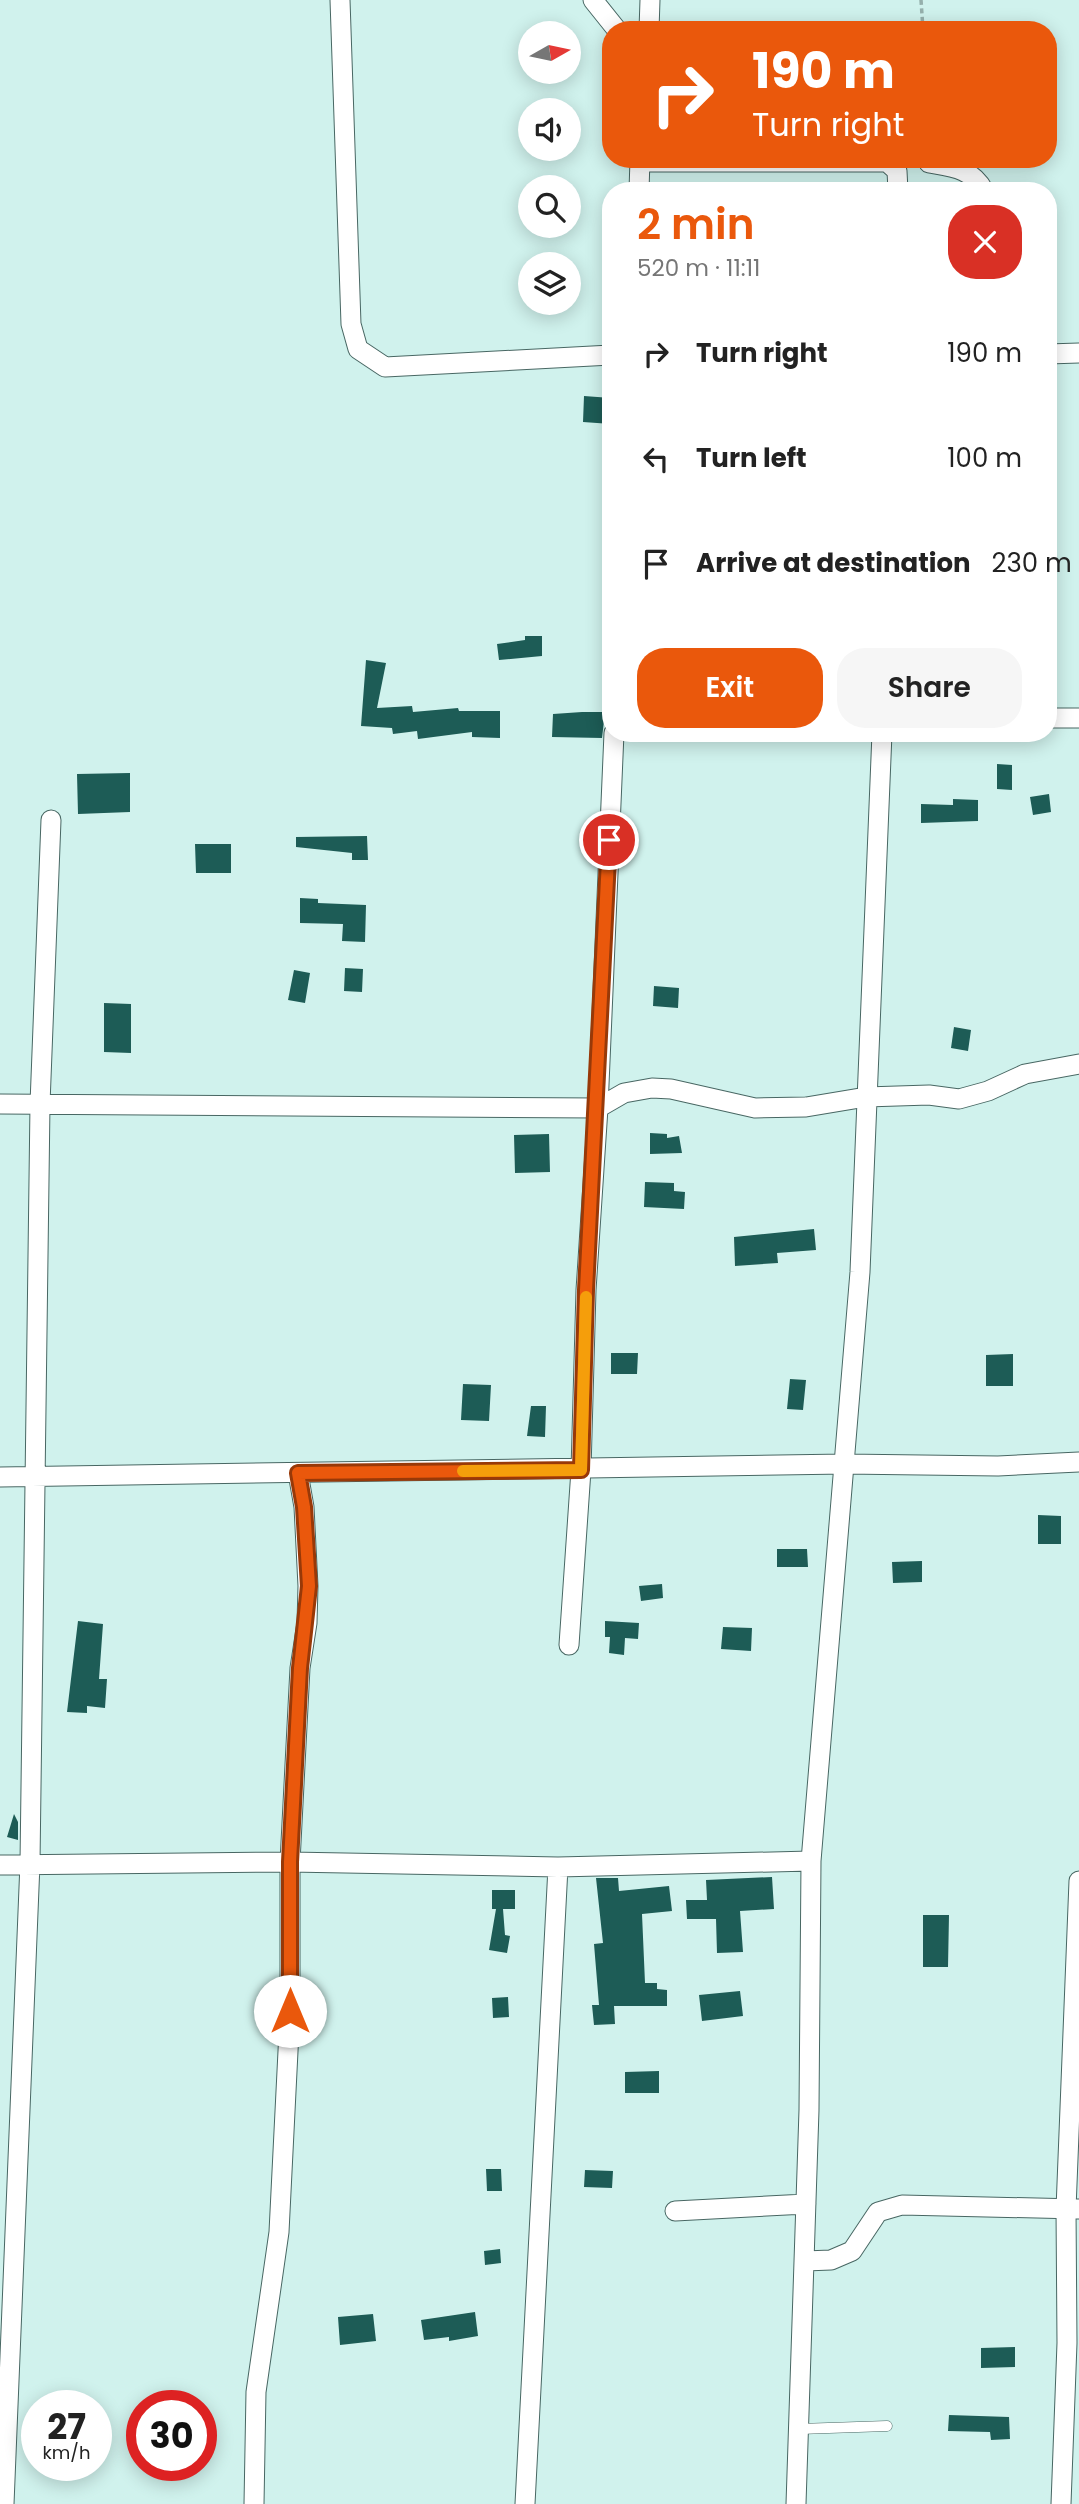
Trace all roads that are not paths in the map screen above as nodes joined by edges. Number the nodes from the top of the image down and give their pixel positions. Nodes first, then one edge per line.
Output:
1 (340, 0) edge
2 (593, 0) edge
3 (650, 0) edge
4 (610, 21) edge
5 (649, 21) edge
6 (950, 168) edge
7 (979, 182) edge
8 (1079, 353) edge
9 (1057, 354) edge
10 (602, 355) edge
11 (1057, 718) edge
12 (1079, 718) edge
13 (614, 742) edge
14 (882, 742) edge
15 (51, 820) dead end
16 (1079, 1064) edge
17 (866, 1097) junction
18 (0, 1104) edge
19 (40, 1104) junction
20 (598, 1108) junction
21 (1079, 1462) edge
22 (845, 1464) junction
23 (581, 1470) junction
24 (298, 1473) junction
25 (36, 1476) junction
26 (0, 1477) edge
27 (569, 1645) dead end
28 (811, 1861) junction
29 (290, 1862) junction
30 (30, 1863) junction
31 (0, 1865) edge
32 (558, 1867) junction
33 (1079, 1881) edge
34 (806, 2204) junction
35 (1072, 2209) edge
36 (675, 2211) dead end
37 (805, 2261) junction
38 (887, 2426) dead end
39 (799, 2429) junction
40 (4, 2504) edge
41 (254, 2504) edge
42 (525, 2504) edge
43 (796, 2504) edge
44 (1061, 2504) edge

1 - 10 street
2 - 4 street
3 - 5 street
6 - 7 street
8 - 9 street
11 - 12 street
13 - 20 street
14 - 17 street
15 - 19 street
16 - 17 street
17 - 20 street
17 - 22 street
18 - 19 street
19 - 20 street
19 - 25 street
20 - 23 street
21 - 22 street
22 - 23 street
22 - 28 street
23 - 24 street
23 - 27 street
24 - 25 street
24 - 29 street
25 - 26 street
25 - 30 street
28 - 32 street
28 - 34 street
29 - 30 street
29 - 32 street
29 - 41 street
30 - 31 street
30 - 40 street
32 - 42 street
33 - 35 street
34 - 36 street
34 - 37 street
35 - 37 street
35 - 44 street
37 - 39 street
38 - 39 lane
39 - 43 street

